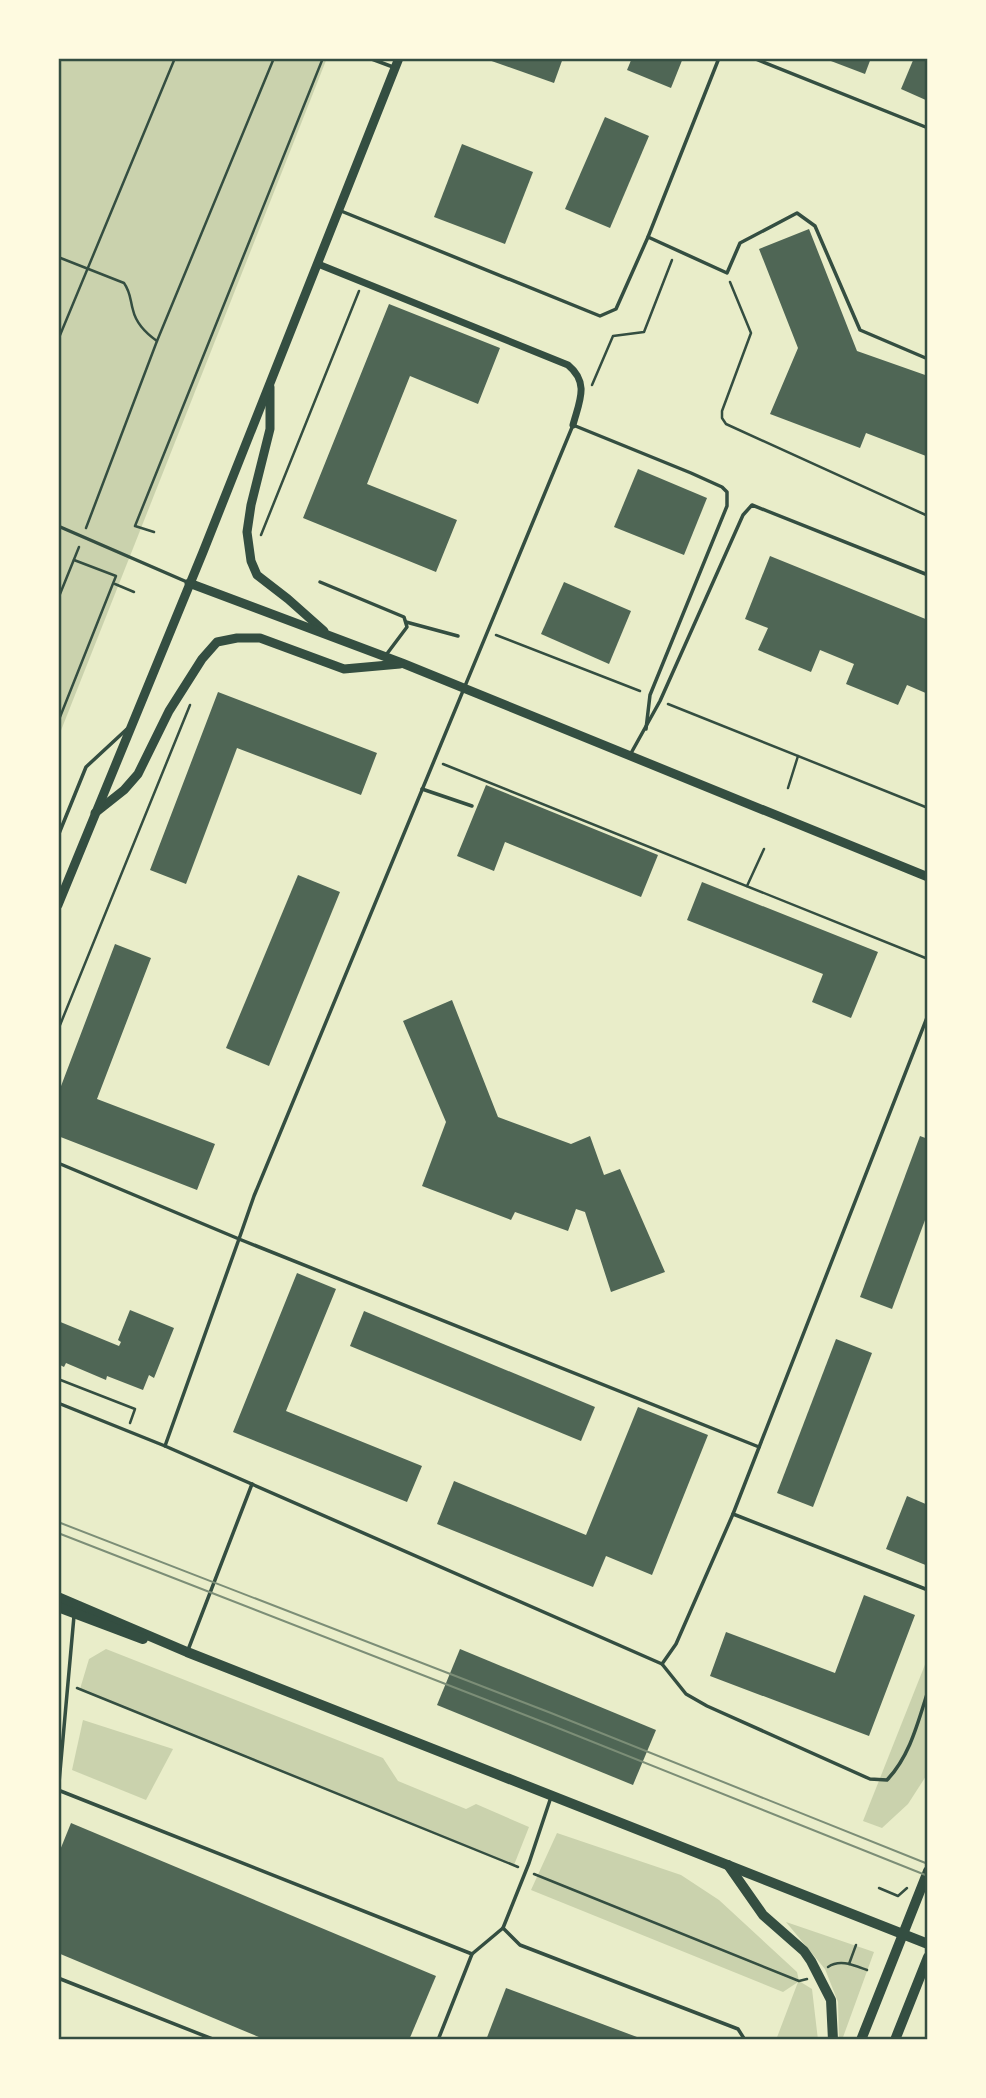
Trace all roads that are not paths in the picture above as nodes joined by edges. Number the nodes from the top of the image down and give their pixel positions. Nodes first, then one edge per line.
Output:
1 (369, 58) edge
2 (719, 58) edge
3 (753, 58) edge
4 (397, 63) edge
5 (928, 128) edge
6 (340, 210) junction
7 (648, 237) junction
8 (318, 264) junction
9 (928, 359) edge
10 (270, 382) junction
11 (573, 425) junction
12 (58, 526) edge
13 (928, 575) edge
14 (320, 582) dead end
15 (189, 583) junction
16 (406, 622) junction
17 (329, 636) junction
18 (458, 636) dead end
19 (384, 657) junction
20 (402, 663) junction
21 (463, 689) junction
22 (131, 725) junction
23 (646, 729) junction
24 (629, 757) junction
25 (422, 789) junction
26 (472, 806) dead end
27 (94, 815) junction
28 (58, 836) edge
29 (928, 877) edge
30 (58, 905) edge
31 (928, 1015) edge
32 (58, 1163) edge
33 (239, 1239) junction
34 (58, 1403) edge
35 (165, 1446) junction
36 (759, 1447) junction
37 (252, 1483) junction
38 (733, 1514) junction
39 (928, 1590) edge
40 (58, 1597) edge
41 (58, 1608) edge
42 (74, 1614) junction
43 (187, 1652) junction
44 (662, 1664) junction
45 (928, 1691) edge
46 (58, 1791) edge
47 (552, 1795) junction
48 (728, 1864) junction
49 (928, 1871) edge
50 (503, 1928) junction
51 (903, 1934) junction
52 (928, 1944) edge
53 (472, 1954) junction
54 (928, 1957) edge
55 (58, 1978) edge
56 (215, 2040) edge
57 (438, 2040) edge
58 (745, 2040) edge
59 (833, 2040) edge
60 (861, 2040) edge
61 (895, 2040) edge

1 - 4 lane
2 - 7 lane
3 - 5 lane
4 - 6 street
6 - 7 lane
6 - 8 street
7 - 9 lane
8 - 10 street
8 - 11 street
10 - 15 street
10 - 17 street
11 - 21 lane
11 - 23 lane
12 - 15 lane
13 - 23 lane
14 - 16 lane
15 - 17 street
15 - 22 street
16 - 18 lane
16 - 19 lane
17 - 19 street
19 - 20 street
20 - 21 street
20 - 27 street
21 - 24 street
21 - 25 lane
22 - 27 street
22 - 28 lane
23 - 24 lane
24 - 29 street
25 - 26 lane
25 - 33 lane
27 - 30 street
31 - 36 lane
32 - 33 lane
33 - 35 lane
33 - 36 lane
34 - 35 lane
35 - 37 lane
36 - 38 lane
37 - 43 lane
37 - 44 lane
38 - 39 lane
38 - 44 lane
40 - 43 main road
41 - 42 main road
42 - 43 main road
42 - 46 lane
43 - 47 main road
44 - 45 lane
46 - 53 lane
47 - 48 main road
47 - 50 lane
48 - 51 main road
48 - 59 main road
49 - 51 main road
50 - 53 lane
50 - 58 lane
51 - 52 main road
51 - 60 main road
53 - 57 lane
54 - 61 main road
55 - 56 lane

